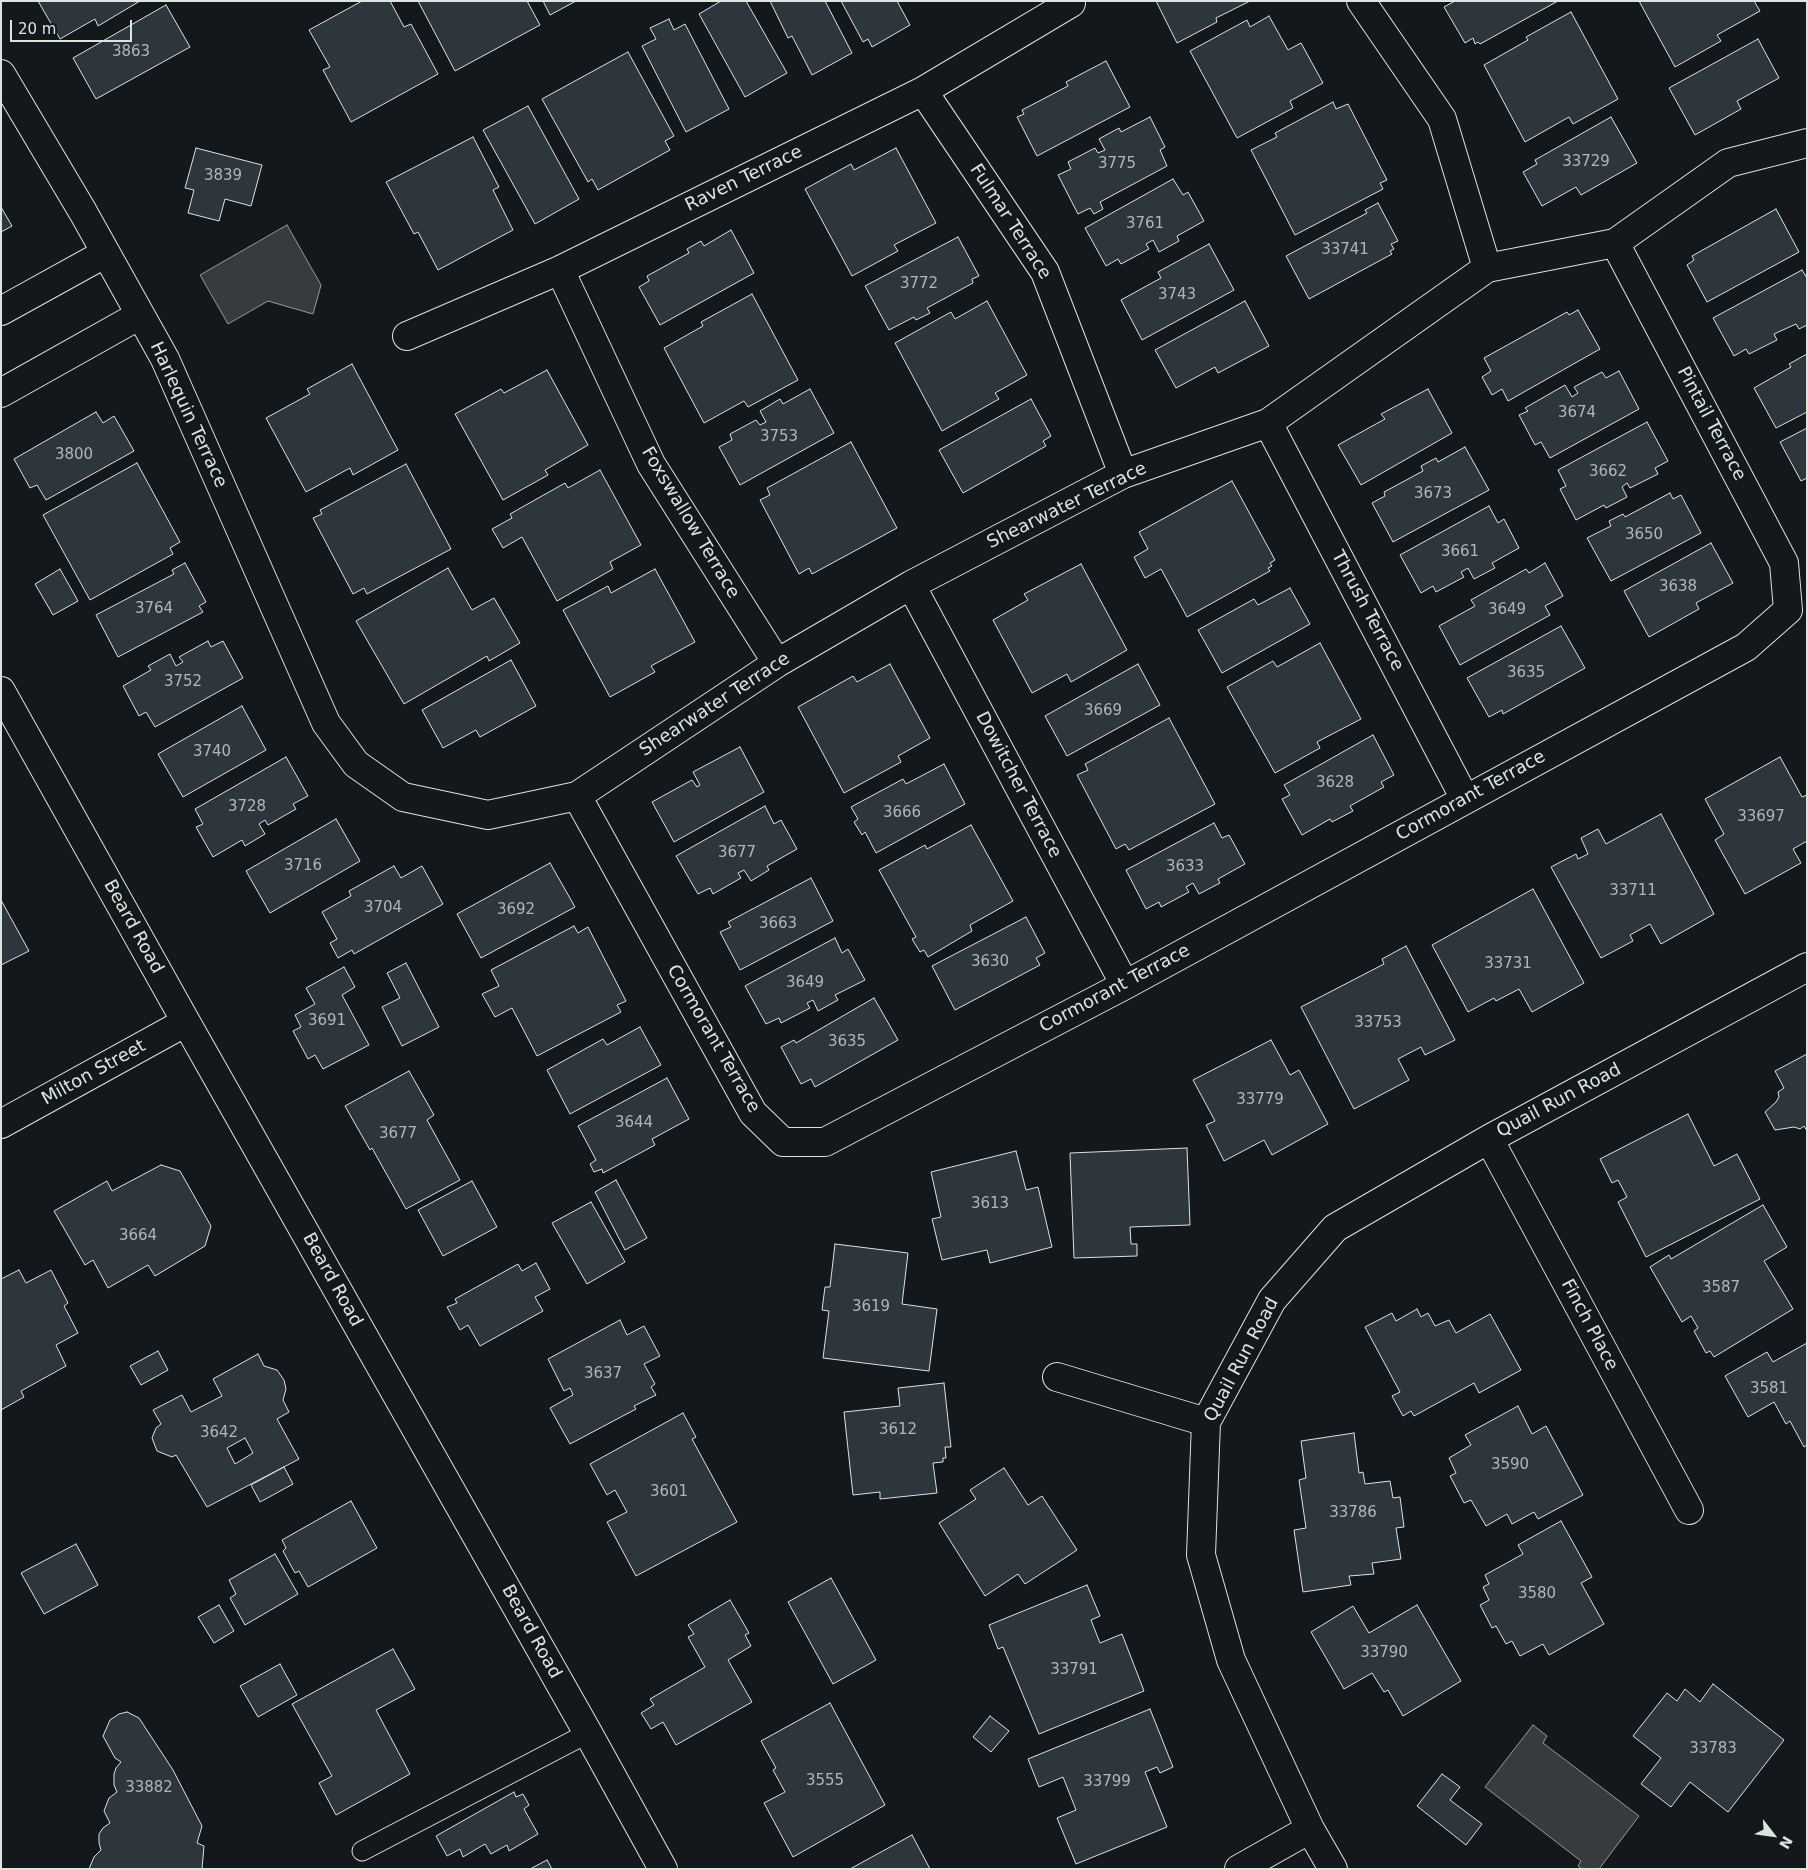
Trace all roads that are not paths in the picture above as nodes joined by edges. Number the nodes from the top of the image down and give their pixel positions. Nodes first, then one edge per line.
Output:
1 (1361, 1) edge
2 (1071, 3) dead end
3 (1, 74) edge
4 (923, 91) junction
5 (1807, 143) edge
6 (1615, 242) junction
7 (106, 253) junction
8 (1487, 268) junction
9 (560, 270) junction
10 (1, 310) edge
11 (140, 315) junction
12 (406, 336) dead end
13 (1, 393) edge
14 (1268, 423) junction
15 (1124, 474) junction
16 (911, 584) junction
17 (1788, 610) joint
18 (777, 663) junction
19 (1, 691) edge
20 (356, 764) joint
21 (577, 796) junction
22 (1465, 799) junction
23 (1807, 967) edge
24 (1125, 985) junction
25 (186, 1022) junction
26 (1, 1124) edge
27 (1489, 1140) junction
28 (1057, 1377) dead end
29 (1206, 1422) junction
30 (1689, 1510) dead end
31 (588, 1733) junction
32 (1310, 1829) junction
33 (362, 1851) dead end
34 (663, 1869) edge
35 (1239, 1869) edge
36 (1333, 1869) edge

1 - 8 street
2 - 4 street, Raven Terrace
3 - 7 street, Harlequin Terrace
4 - 9 street, Raven Terrace
4 - 15 street, Fulmar Terrace
5 - 6 street, Shearwater Terrace
6 - 8 street, Shearwater Terrace
6 - 17 street, Pintail Terrace
7 - 10 street
7 - 11 street, Harlequin Terrace
8 - 14 street, Shearwater Terrace
9 - 12 street, Raven Terrace
9 - 18 street, Foxswallow Terrace
11 - 13 street
11 - 20 street, Harlequin Terrace
14 - 15 street, Shearwater Terrace
14 - 22 street, Thrush Terrace
15 - 16 street, Shearwater Terrace
16 - 18 street, Shearwater Terrace
16 - 24 street, Dowitcher Terrace
17 - 22 street, Cormorant Terrace
18 - 21 street, Shearwater Terrace
19 - 25 street, Beard Road
20 - 21 street, Shearwater Terrace
21 - 24 street, Cormorant Terrace
22 - 24 street, Cormorant Terrace
23 - 27 street, Quail Run Road
25 - 26 street, Milton Street
25 - 31 street, Beard Road
27 - 29 street, Quail Run Road
27 - 30 street, Finch Place
28 - 29 street
29 - 32 street, Quail Run Road
31 - 33 lane
31 - 34 street, Beard Road
32 - 35 street
32 - 36 street, Quail Run Road

